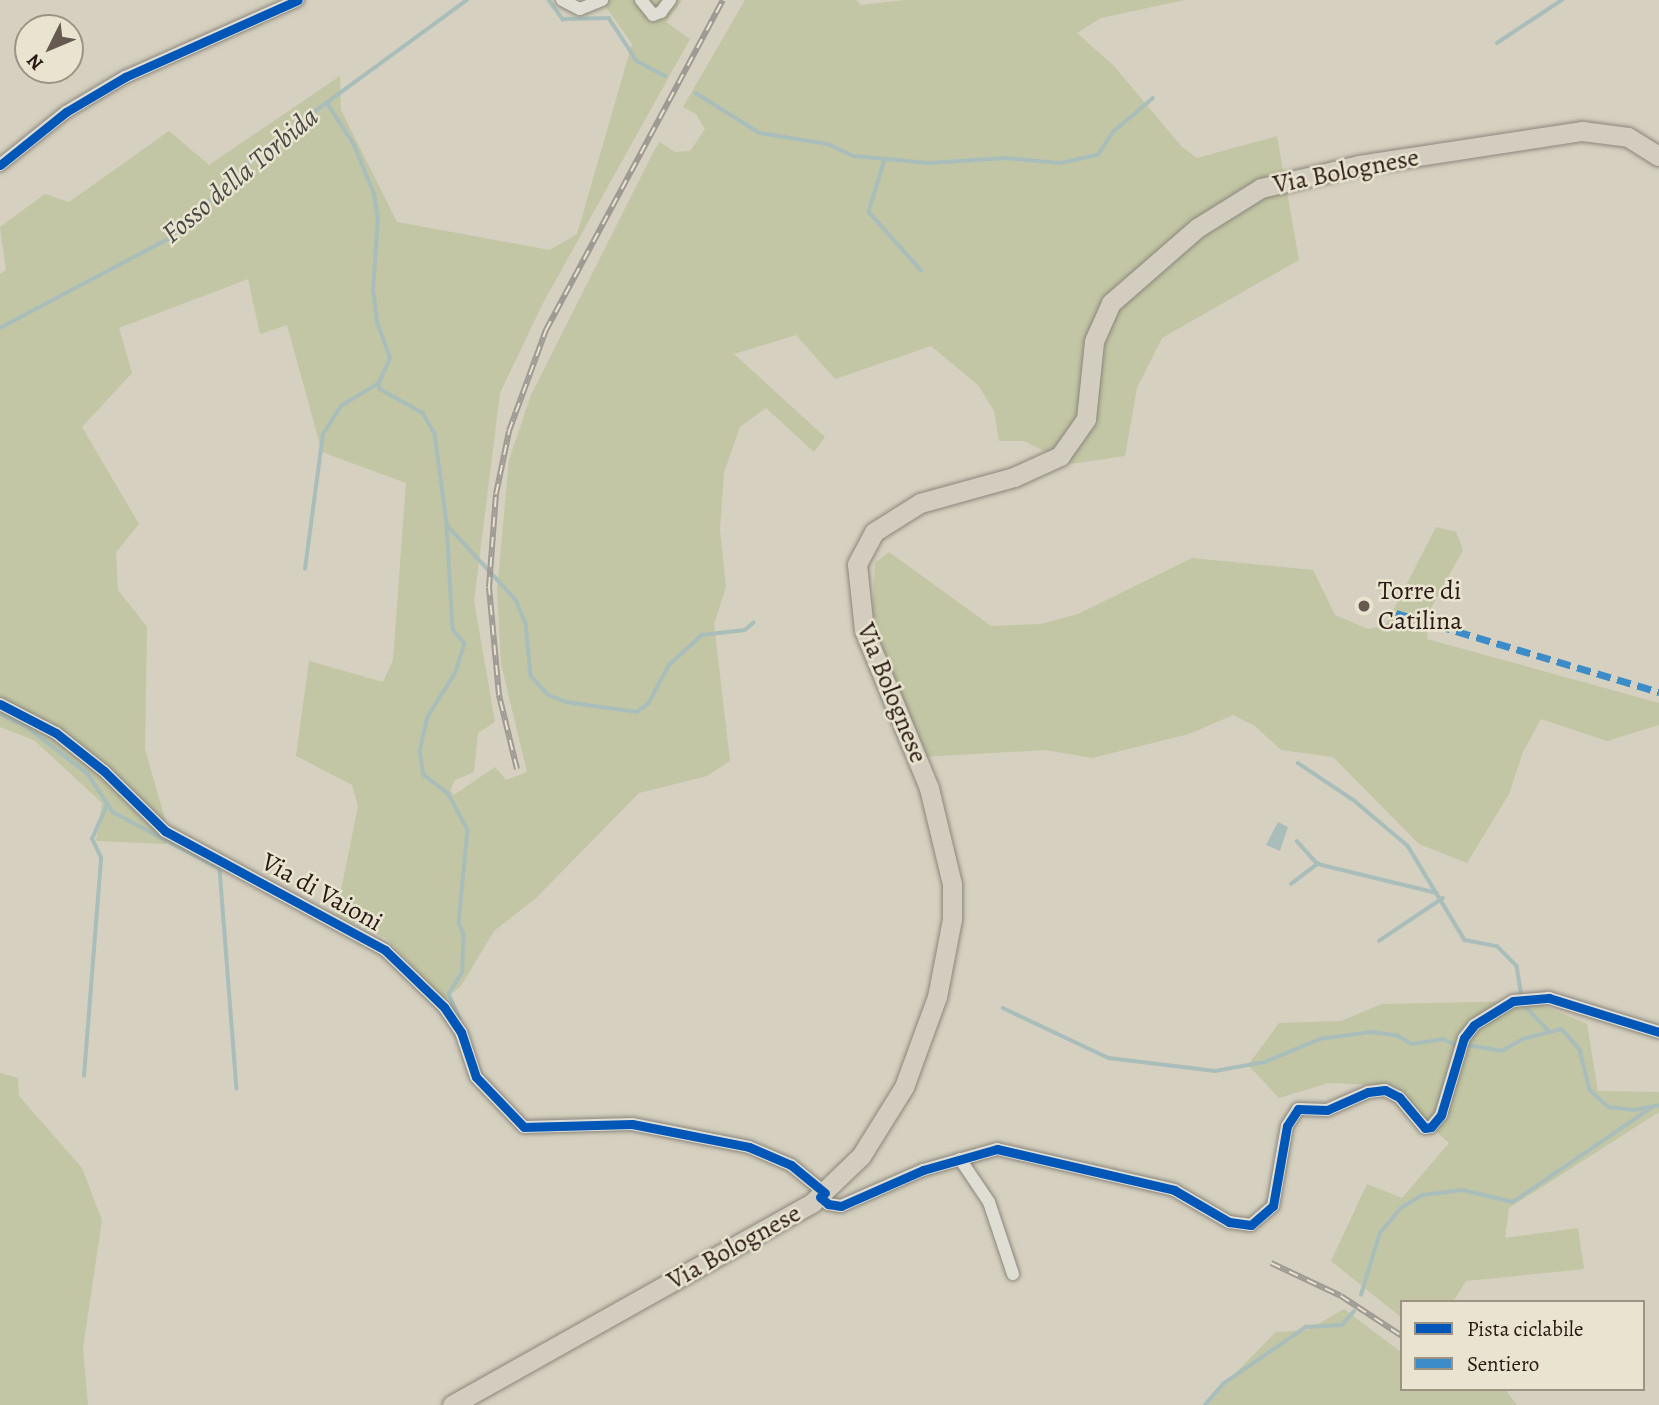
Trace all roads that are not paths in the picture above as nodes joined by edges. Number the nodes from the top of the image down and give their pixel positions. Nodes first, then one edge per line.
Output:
1 (298, 0) edge
2 (562, 0) edge
3 (602, 0) edge
4 (641, 0) edge
5 (670, 0) edge
6 (1659, 156) edge
7 (0, 165) edge
8 (0, 704) edge
9 (1659, 1032) edge
10 (960, 1158) junction
11 (822, 1195) junction
12 (1013, 1274) dead end
13 (452, 1405) edge

1 - 7 street
2 - 3 street
4 - 5 street
6 - 11 main road, Via Bolognese
8 - 11 street, Via di Vaioni
9 - 10 street
10 - 11 street
10 - 12 street
11 - 13 main road, Via Bolognese

